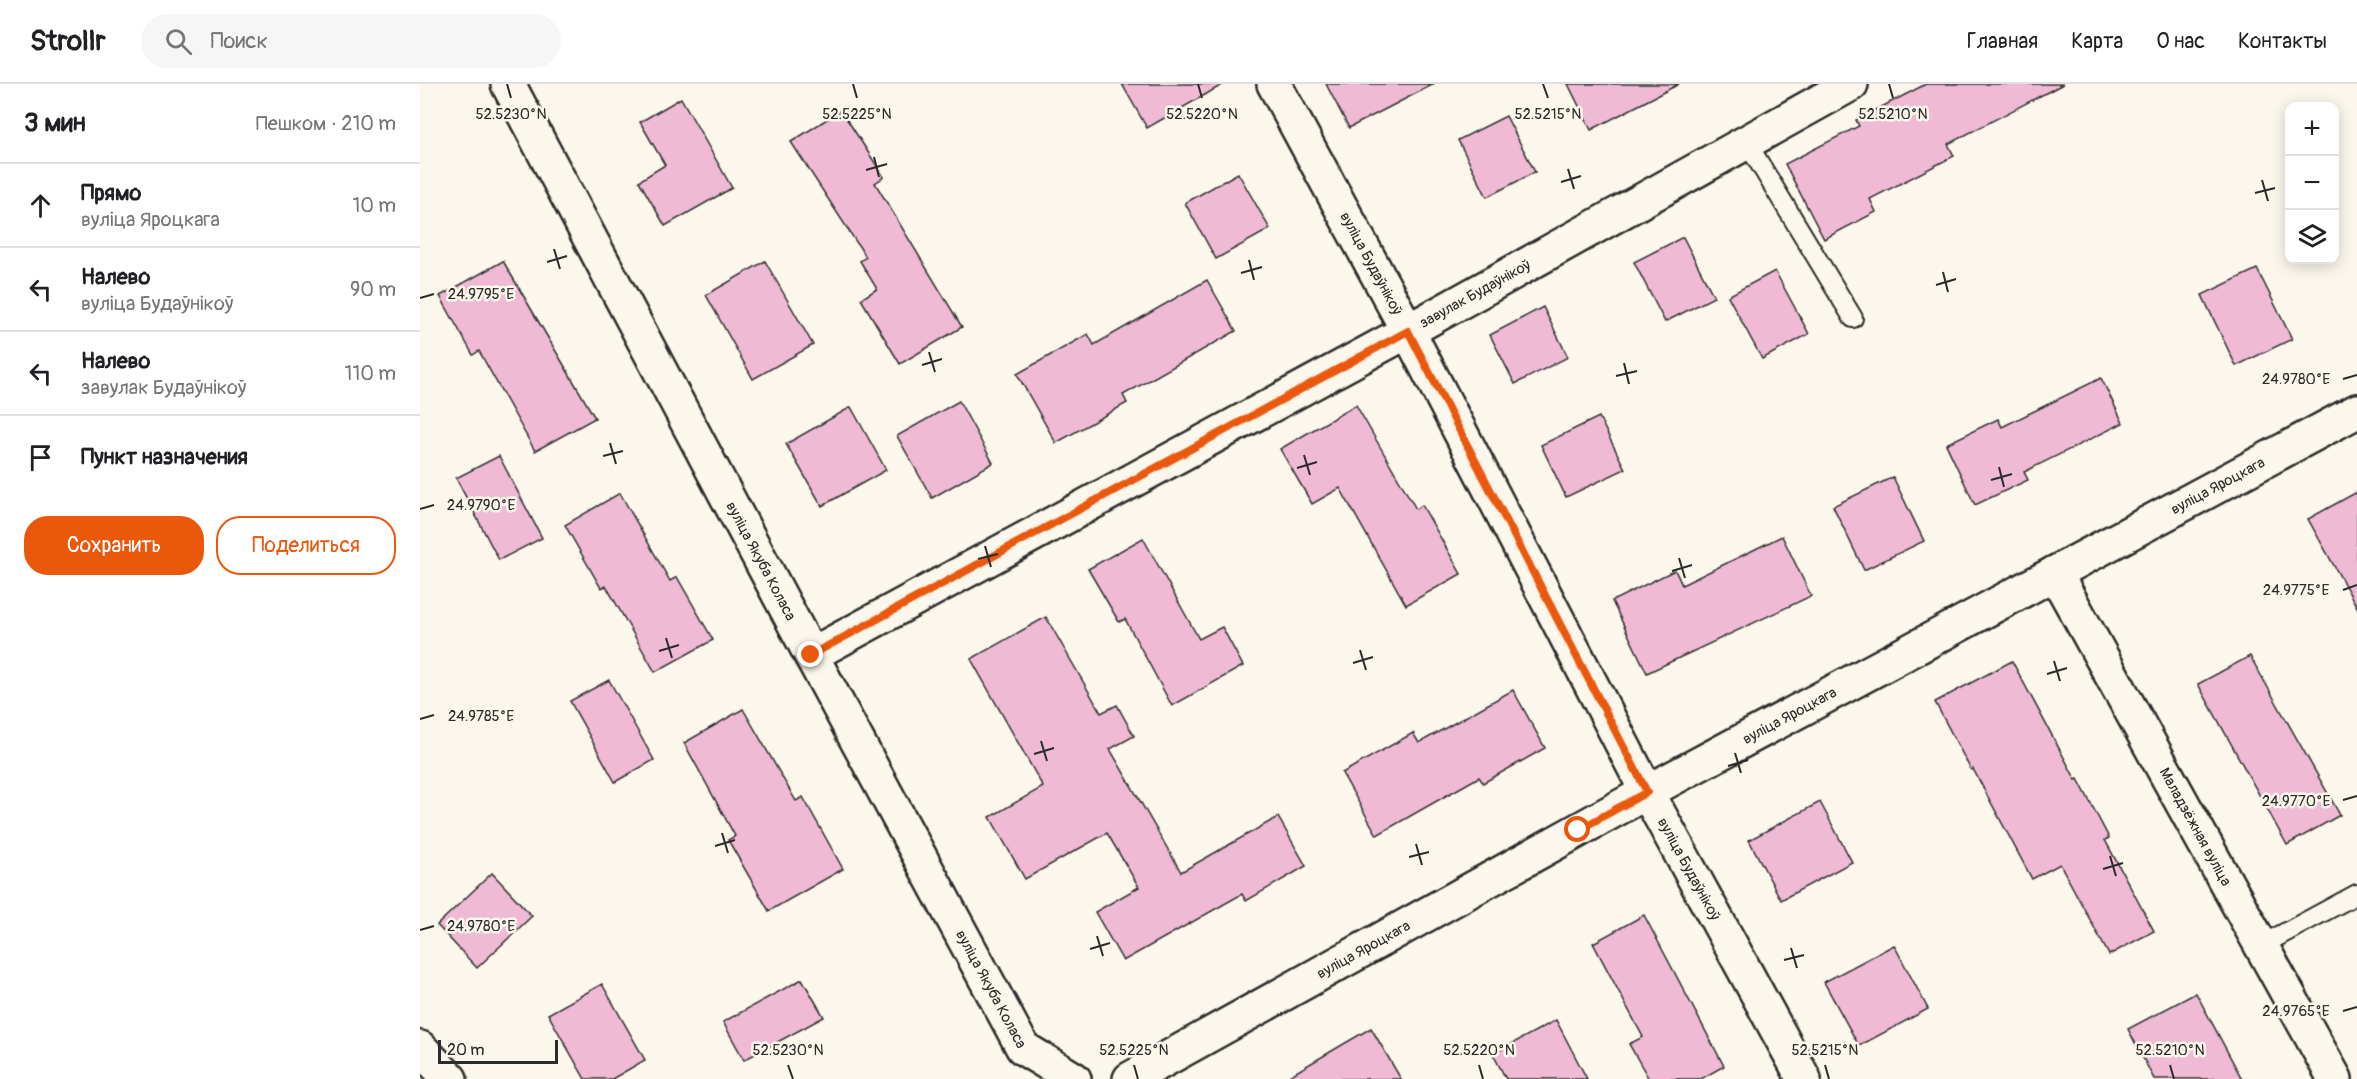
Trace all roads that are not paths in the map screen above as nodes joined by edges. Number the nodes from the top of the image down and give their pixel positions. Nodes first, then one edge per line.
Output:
1 (508, 84) edge
2 (1274, 84) edge
3 (1851, 84) edge
4 (1746, 141) junction
5 (1853, 318) dead end
6 (1408, 331) junction
7 (2357, 411) edge
8 (2055, 573) junction
9 (811, 655) junction
10 (1647, 792) junction
11 (2357, 894) edge
12 (2262, 945) junction
13 (420, 1048) edge
14 (450, 1079) edge
15 (1074, 1079) edge
16 (1130, 1079) edge
17 (1804, 1079) edge
18 (2335, 1079) edge

1 - 9 street, вуліца Якуба Коласа
2 - 6 street, вуліца Будаўнікоў
3 - 4 street, завулак Будаўнікоў
4 - 5 lane
4 - 6 street, завулак Будаўнікоў
6 - 9 street, завулак Будаўнікоў
6 - 10 street, вуліца Будаўнікоў
7 - 8 street, вуліца Яроцкага
8 - 10 street, вуліца Яроцкага
8 - 12 street, Маладзёжная вуліца
9 - 15 street, вуліца Якуба Коласа
10 - 16 street, вуліца Яроцкага
10 - 17 street, вуліца Будаўнікоў
11 - 12 lane
12 - 18 street, Маладзёжная вуліца
13 - 14 street

